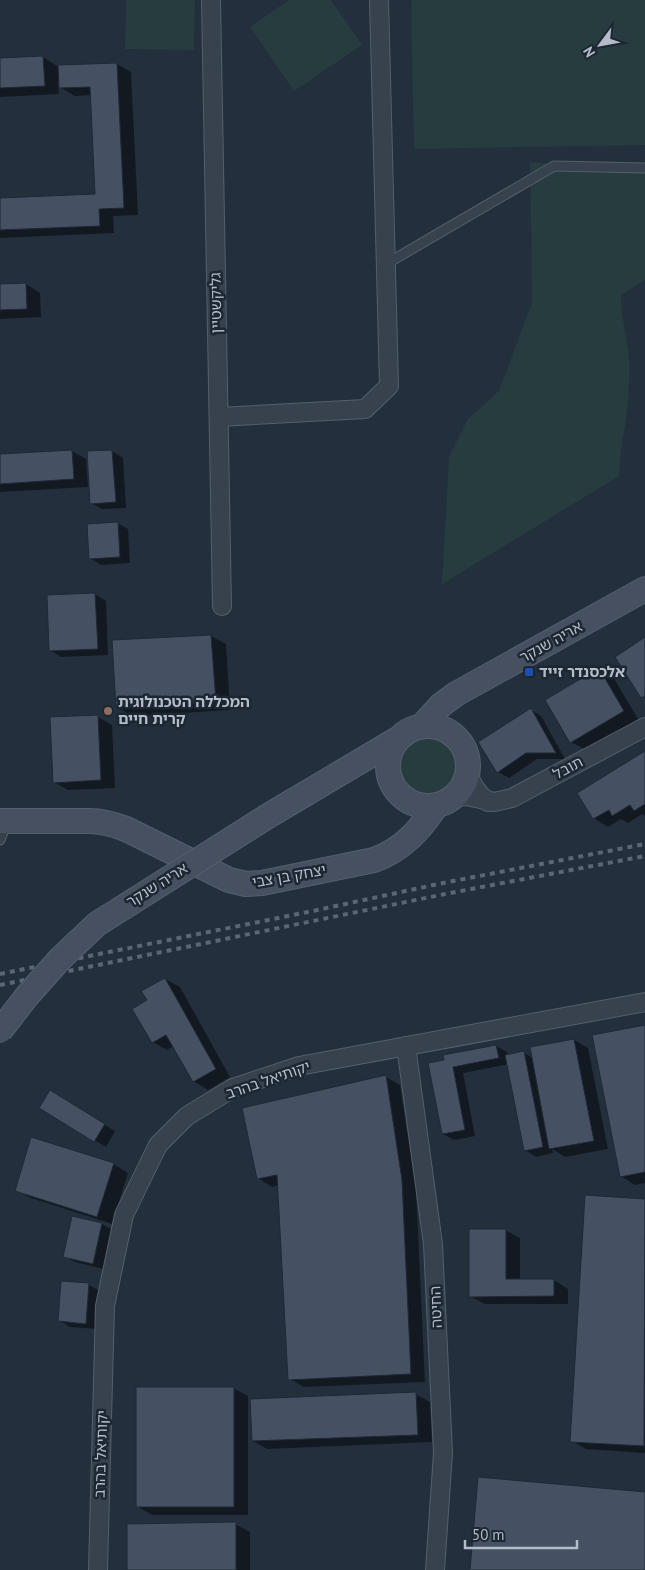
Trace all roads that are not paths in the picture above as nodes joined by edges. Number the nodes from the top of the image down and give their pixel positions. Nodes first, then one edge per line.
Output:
1 (210, 0) edge
2 (379, 0) edge
3 (645, 168) edge
4 (386, 264) junction
5 (219, 417) junction
6 (645, 589) edge
7 (222, 606) dead end
8 (456, 694) junction
9 (422, 726) junction
10 (645, 727) edge
11 (450, 731) junction
12 (396, 740) junction
13 (468, 770) junction
14 (342, 773) junction
15 (399, 792) junction
16 (445, 801) junction
17 (488, 802) junction
18 (2, 828) edge
19 (405, 843) junction
20 (645, 1002) edge
21 (0, 1031) edge
22 (406, 1046) junction
23 (98, 1570) edge
24 (435, 1570) edge

1 - 5 street, גליקשטיין
2 - 4 street
3 - 4 lane
4 - 5 street
5 - 7 street, גליקשטיין
6 - 8 street, אריה שנקר
8 - 9 street, אריה שנקר
8 - 11 street
9 - 11 street
9 - 12 street
10 - 17 street, תובל
11 - 13 street
12 - 14 street, אריה שנקר
12 - 15 street
13 - 16 street
13 - 17 street
14 - 15 street
14 - 21 street, אריה שנקר, bridge
15 - 16 street
15 - 19 street
16 - 17 street, תובל
16 - 19 street, יצחק בן צבי
18 - 19 street, יצחק בן צבי
20 - 22 street, יקותיאל בהרב
22 - 23 street, יקותיאל בהרב
22 - 24 street, החיטה

